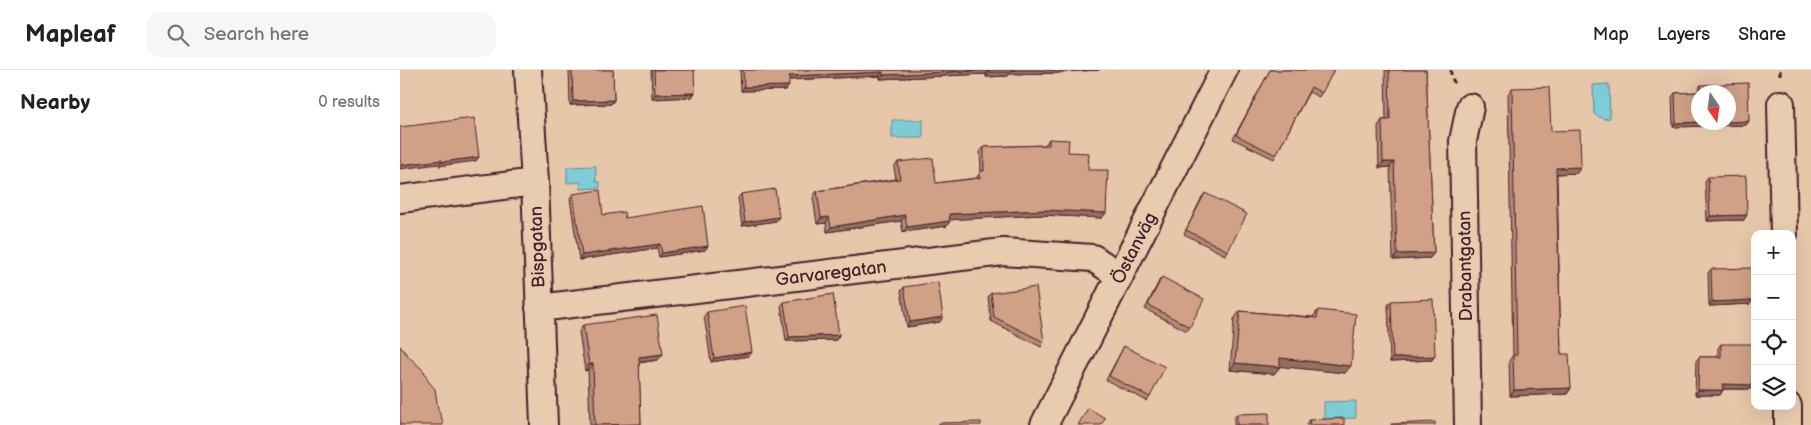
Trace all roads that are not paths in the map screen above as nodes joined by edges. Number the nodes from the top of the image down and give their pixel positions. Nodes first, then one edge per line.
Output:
1 (528, 70) edge
2 (1224, 70) edge
3 (1781, 104) dead end
4 (1470, 107) dead end
5 (535, 182) junction
6 (400, 199) edge
7 (1784, 230) edge
8 (1120, 276) junction
9 (538, 308) junction
10 (1788, 410) edge
11 (544, 425) edge
12 (1044, 425) edge
13 (1468, 425) edge
14 (1788, 425) edge

1 - 5 street, Bispgatan
2 - 8 street, Östanväg
3 - 7 street
4 - 13 street, Drabantgatan
5 - 6 street
5 - 9 street, Bispgatan
8 - 9 street, Garvaregatan
8 - 12 street, Östanväg
9 - 11 street, Bispgatan
10 - 14 street

